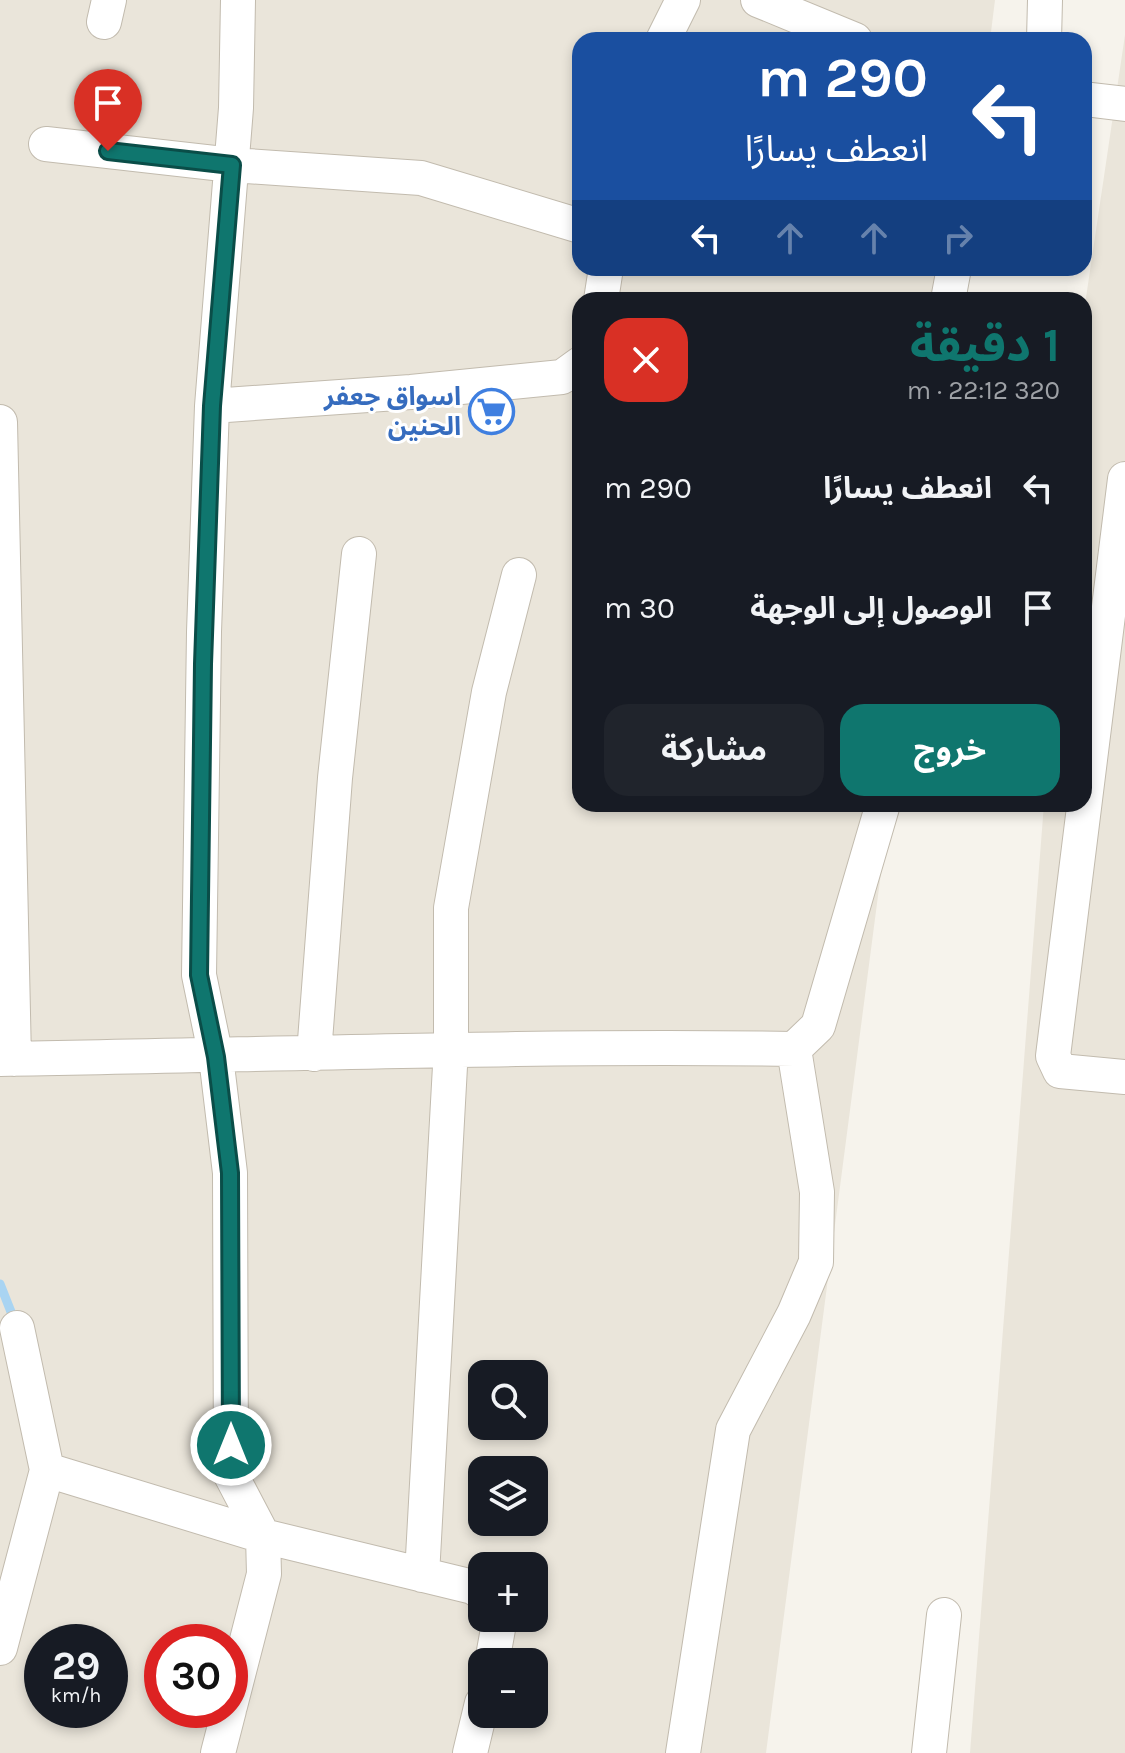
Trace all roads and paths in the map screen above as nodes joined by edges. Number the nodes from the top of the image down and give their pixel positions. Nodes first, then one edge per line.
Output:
1 (238, 0) edge
2 (683, 0) edge
3 (758, 0) edge
4 (1045, 0) edge
5 (667, 32) edge
6 (836, 32) edge
7 (1044, 32) edge
8 (1092, 100) edge
9 (1125, 104) edge
10 (46, 144) dead end
11 (232, 165) junction
12 (572, 224) edge
13 (572, 370) edge
14 (212, 406) junction
15 (0, 422) edge
16 (1125, 479) edge
17 (359, 554) dead end
18 (519, 575) dead end
19 (1092, 743) edge
20 (881, 812) edge
21 (1083, 812) edge
22 (451, 1048) junction
23 (794, 1049) junction
24 (314, 1054) junction
25 (216, 1057) junction
26 (7, 1059) edge
27 (1125, 1077) edge
28 (17, 1328) dead end
29 (47, 1470) junction
30 (263, 1536) junction
31 (422, 1575) junction
32 (468, 1586) edge
33 (944, 1615) dead end
34 (248, 1637) edge
35 (0, 1648) edge
36 (225, 1728) edge
37 (476, 1728) edge
38 (218, 1753) edge
39 (470, 1753) edge
40 (683, 1753) edge
41 (929, 1753) edge

1 - 11 street
2 - 5 street
3 - 6 street
4 - 7 street
8 - 9 street
10 - 11 street
11 - 12 street
11 - 14 street
13 - 14 street
14 - 25 street
15 - 26 street
16 - 19 street
17 - 24 street
18 - 22 street
20 - 23 street
21 - 27 street
22 - 23 street
22 - 24 street
22 - 31 street
23 - 40 street
24 - 25 street
25 - 26 street
25 - 30 street
28 - 29 street
29 - 30 street
29 - 35 street
30 - 31 street
30 - 34 street
31 - 32 street
33 - 41 street
36 - 38 street
37 - 39 street

